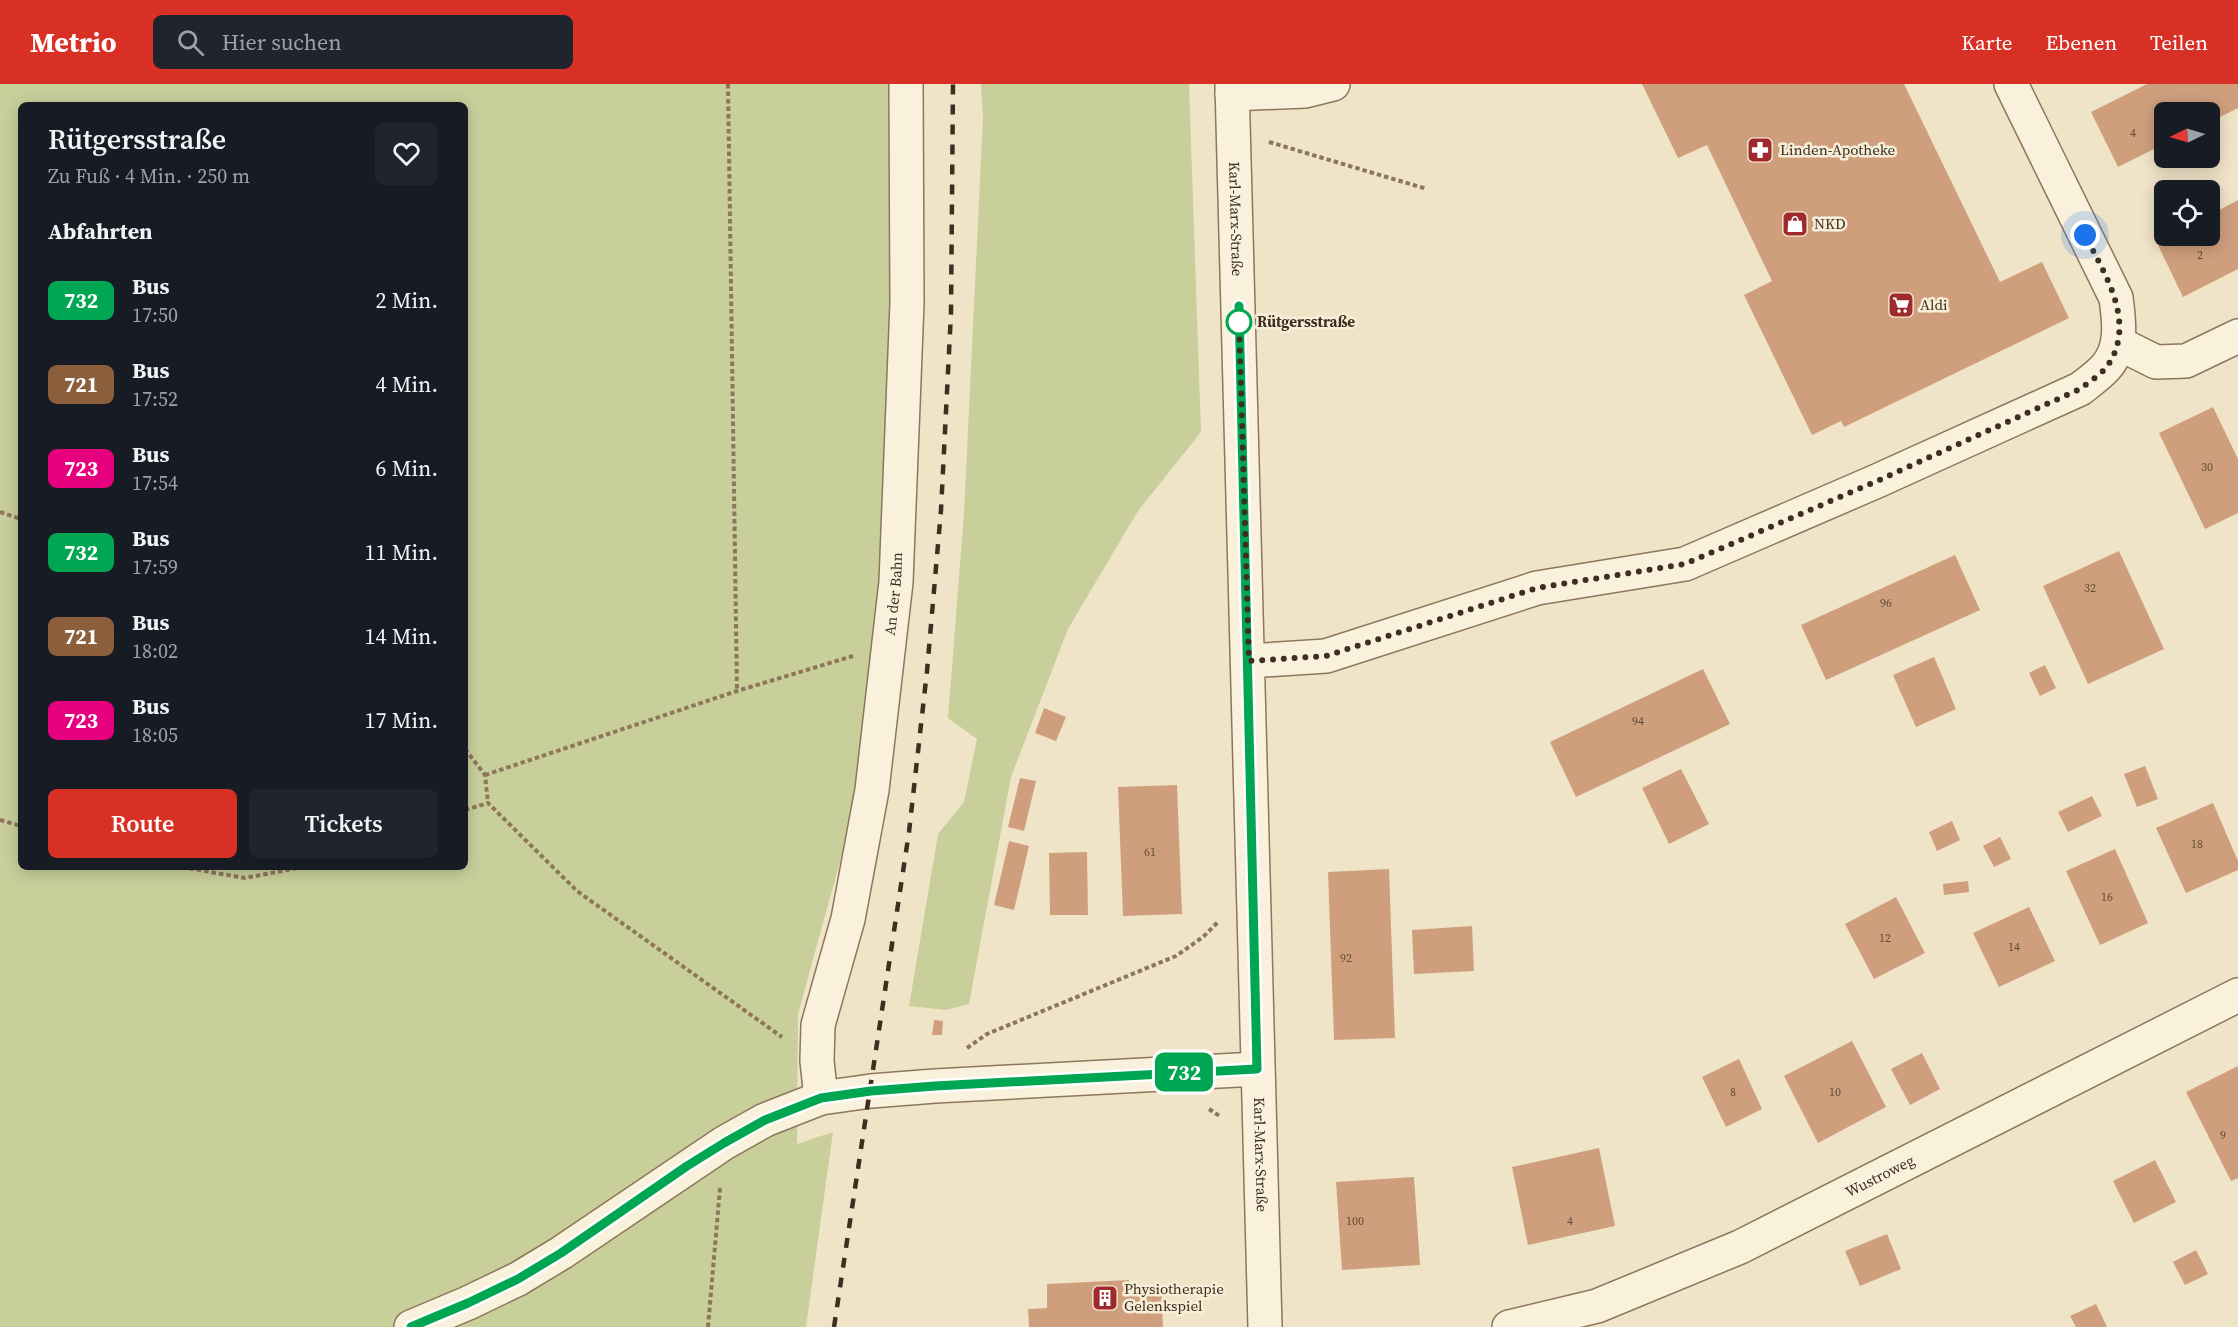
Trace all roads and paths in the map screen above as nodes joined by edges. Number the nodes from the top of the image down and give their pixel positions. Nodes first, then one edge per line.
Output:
1 (728, 84) edge
2 (906, 84) edge
3 (1333, 84) edge
4 (2012, 84) edge
5 (1232, 89) edge
6 (1268, 142) dead end
7 (1427, 189) dead end
8 (2238, 336) edge
9 (2118, 343) junction
10 (0, 512) edge
11 (18, 518) edge
12 (890, 645) junction
13 (1249, 661) junction
14 (737, 691) junction
15 (468, 753) edge
16 (485, 775) junction
17 (488, 803) junction
18 (468, 809) edge
19 (0, 820) edge
20 (18, 825) edge
21 (199, 870) edge
22 (287, 870) edge
23 (1218, 921) dead end
24 (2238, 995) edge
25 (816, 1061) junction
26 (1257, 1069) junction
27 (935, 1086) junction
28 (821, 1098) junction
29 (724, 1143) junction
30 (411, 1327) edge
31 (708, 1327) edge
32 (1265, 1327) edge
33 (1509, 1327) edge

1 - 14 path
2 - 12 street, An der Bahn
3 - 5 street
4 - 9 street
5 - 13 street, Karl-Marx-Straße
6 - 7 path
8 - 9 street
9 - 13 street
10 - 11 path
12 - 14 path
12 - 25 street, An der Bahn
13 - 26 street, Karl-Marx-Straße
14 - 16 path
15 - 16 path
16 - 17 path
17 - 18 path
17 - 25 path
19 - 20 path
21 - 22 path
23 - 27 path
24 - 33 street, Wustroweg
25 - 28 street, An der Bahn
26 - 27 street
26 - 32 street, Karl-Marx-Straße
27 - 28 street
28 - 29 street
29 - 30 street
29 - 31 path

